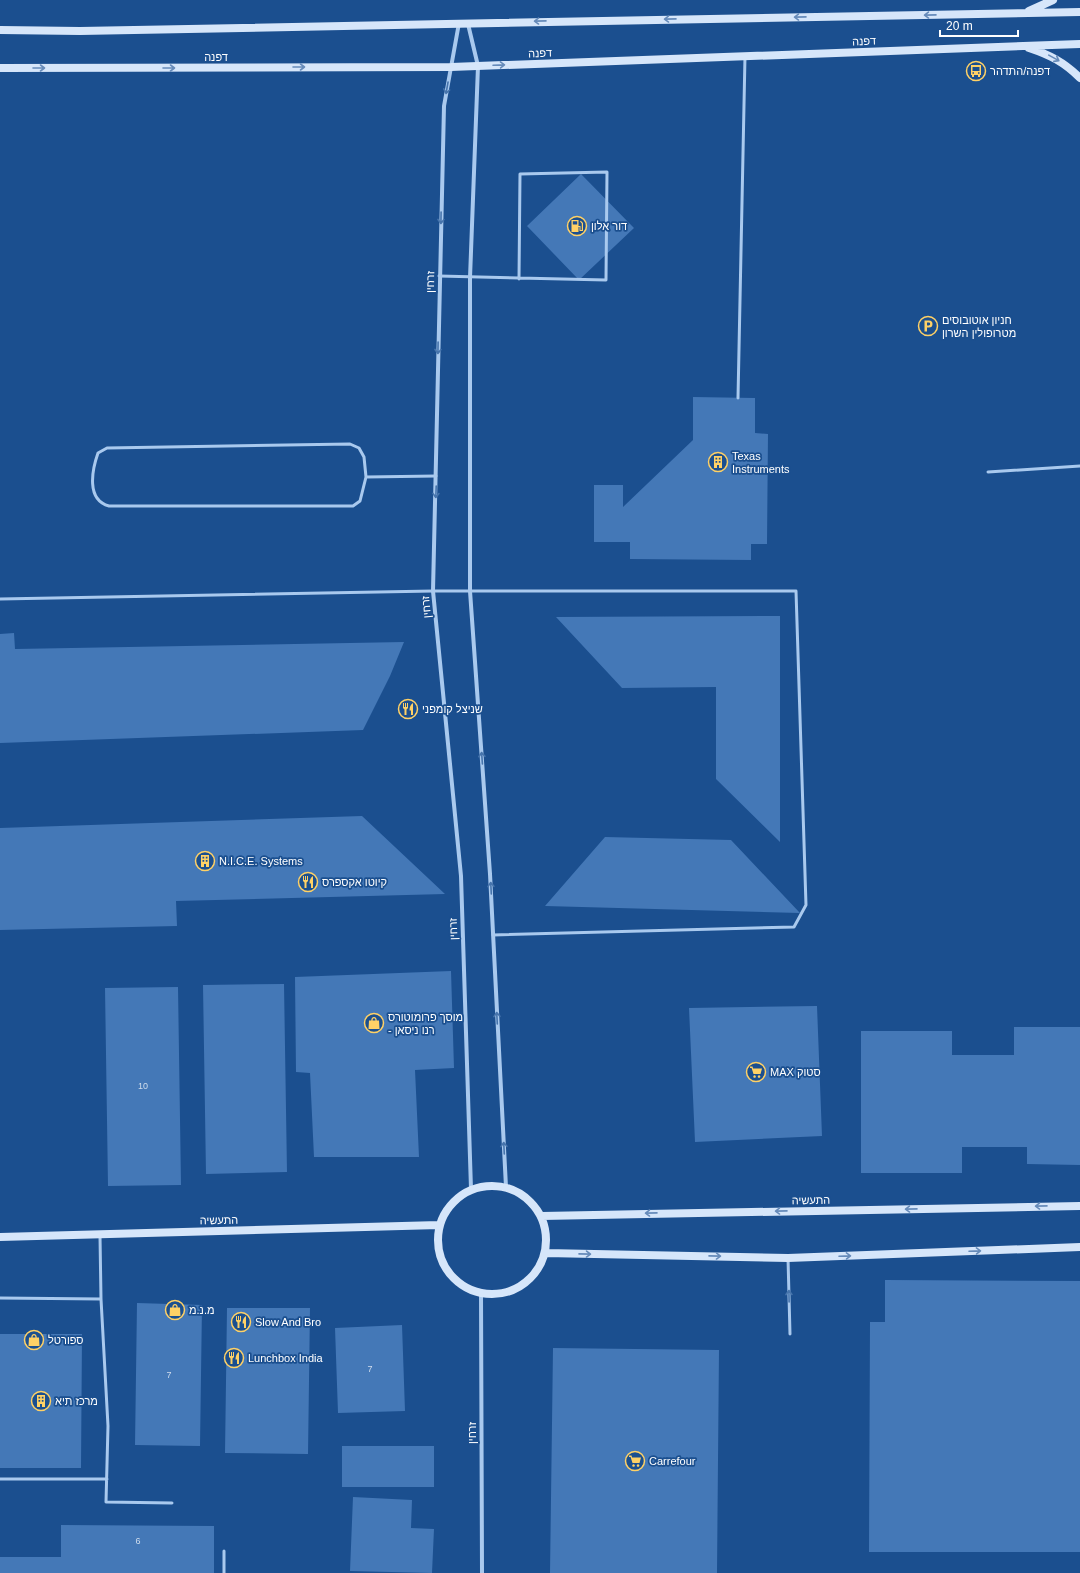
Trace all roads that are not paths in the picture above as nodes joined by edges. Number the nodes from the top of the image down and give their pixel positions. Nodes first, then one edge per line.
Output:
1 (1054, 0) edge
2 (1080, 12) edge
3 (1025, 13) junction
4 (459, 22) junction
5 (468, 23) junction
6 (0, 30) edge
7 (1080, 44) edge
8 (1022, 46) junction
9 (745, 56) junction
10 (478, 66) junction
11 (451, 67) junction
12 (0, 68) edge
13 (1080, 78) edge
14 (440, 276) junction
15 (470, 278) junction
16 (519, 279) junction
17 (738, 398) dead end
18 (1080, 466) edge
19 (988, 472) dead end
20 (366, 476) junction
21 (436, 476) junction
22 (433, 591) junction
23 (470, 591) junction
24 (0, 599) edge
25 (493, 935) junction
26 (506, 1187) junction
27 (471, 1189) junction
28 (1080, 1206) edge
29 (542, 1216) junction
30 (439, 1225) junction
31 (100, 1234) junction
32 (0, 1237) edge
33 (1080, 1247) edge
34 (546, 1253) junction
35 (788, 1258) junction
36 (481, 1293) junction
37 (0, 1298) edge
38 (101, 1299) junction
39 (790, 1334) dead end
40 (0, 1479) edge
41 (107, 1479) junction
42 (172, 1502) dead end
43 (224, 1551) dead end
44 (224, 1573) edge
45 (482, 1573) edge

1 - 3 street
2 - 3 street
3 -> 5 street
4 - 5 street
4 - 6 street
4 - 11 street, זרחין
5 - 10 street
7 - 8 street, דפנה
8 - 9 street, דפנה
8 -> 13 street
10 -> 9 street, דפנה
9 - 17 lane
10 - 11 street, דפנה
10 - 15 street
12 -> 11 street, דפנה
11 -> 14 street, זרחין
14 - 15 lane
14 -> 21 street, זרחין
15 - 16 lane
15 - 23 street
16 - 16 lane
18 - 19 lane
20 - 20 lane
20 - 21 lane
21 -> 22 street, זרחין
22 - 23 lane
22 - 24 lane
22 - 27 street, זרחין
25 -> 23 street
23 - 25 lane
26 -> 25 street
26 - 27 street
26 - 29 street
27 - 30 street
28 -> 29 street, התעשיה
29 - 34 street
30 - 31 street, התעשיה
30 - 36 street
31 - 32 street, התעשיה
31 - 38 lane
35 -> 33 street
34 -> 35 street
34 - 36 street
39 -> 35 lane
36 - 45 street, זרחין
37 - 38 lane
38 - 41 lane
40 - 41 lane
41 - 42 lane
43 - 44 lane

